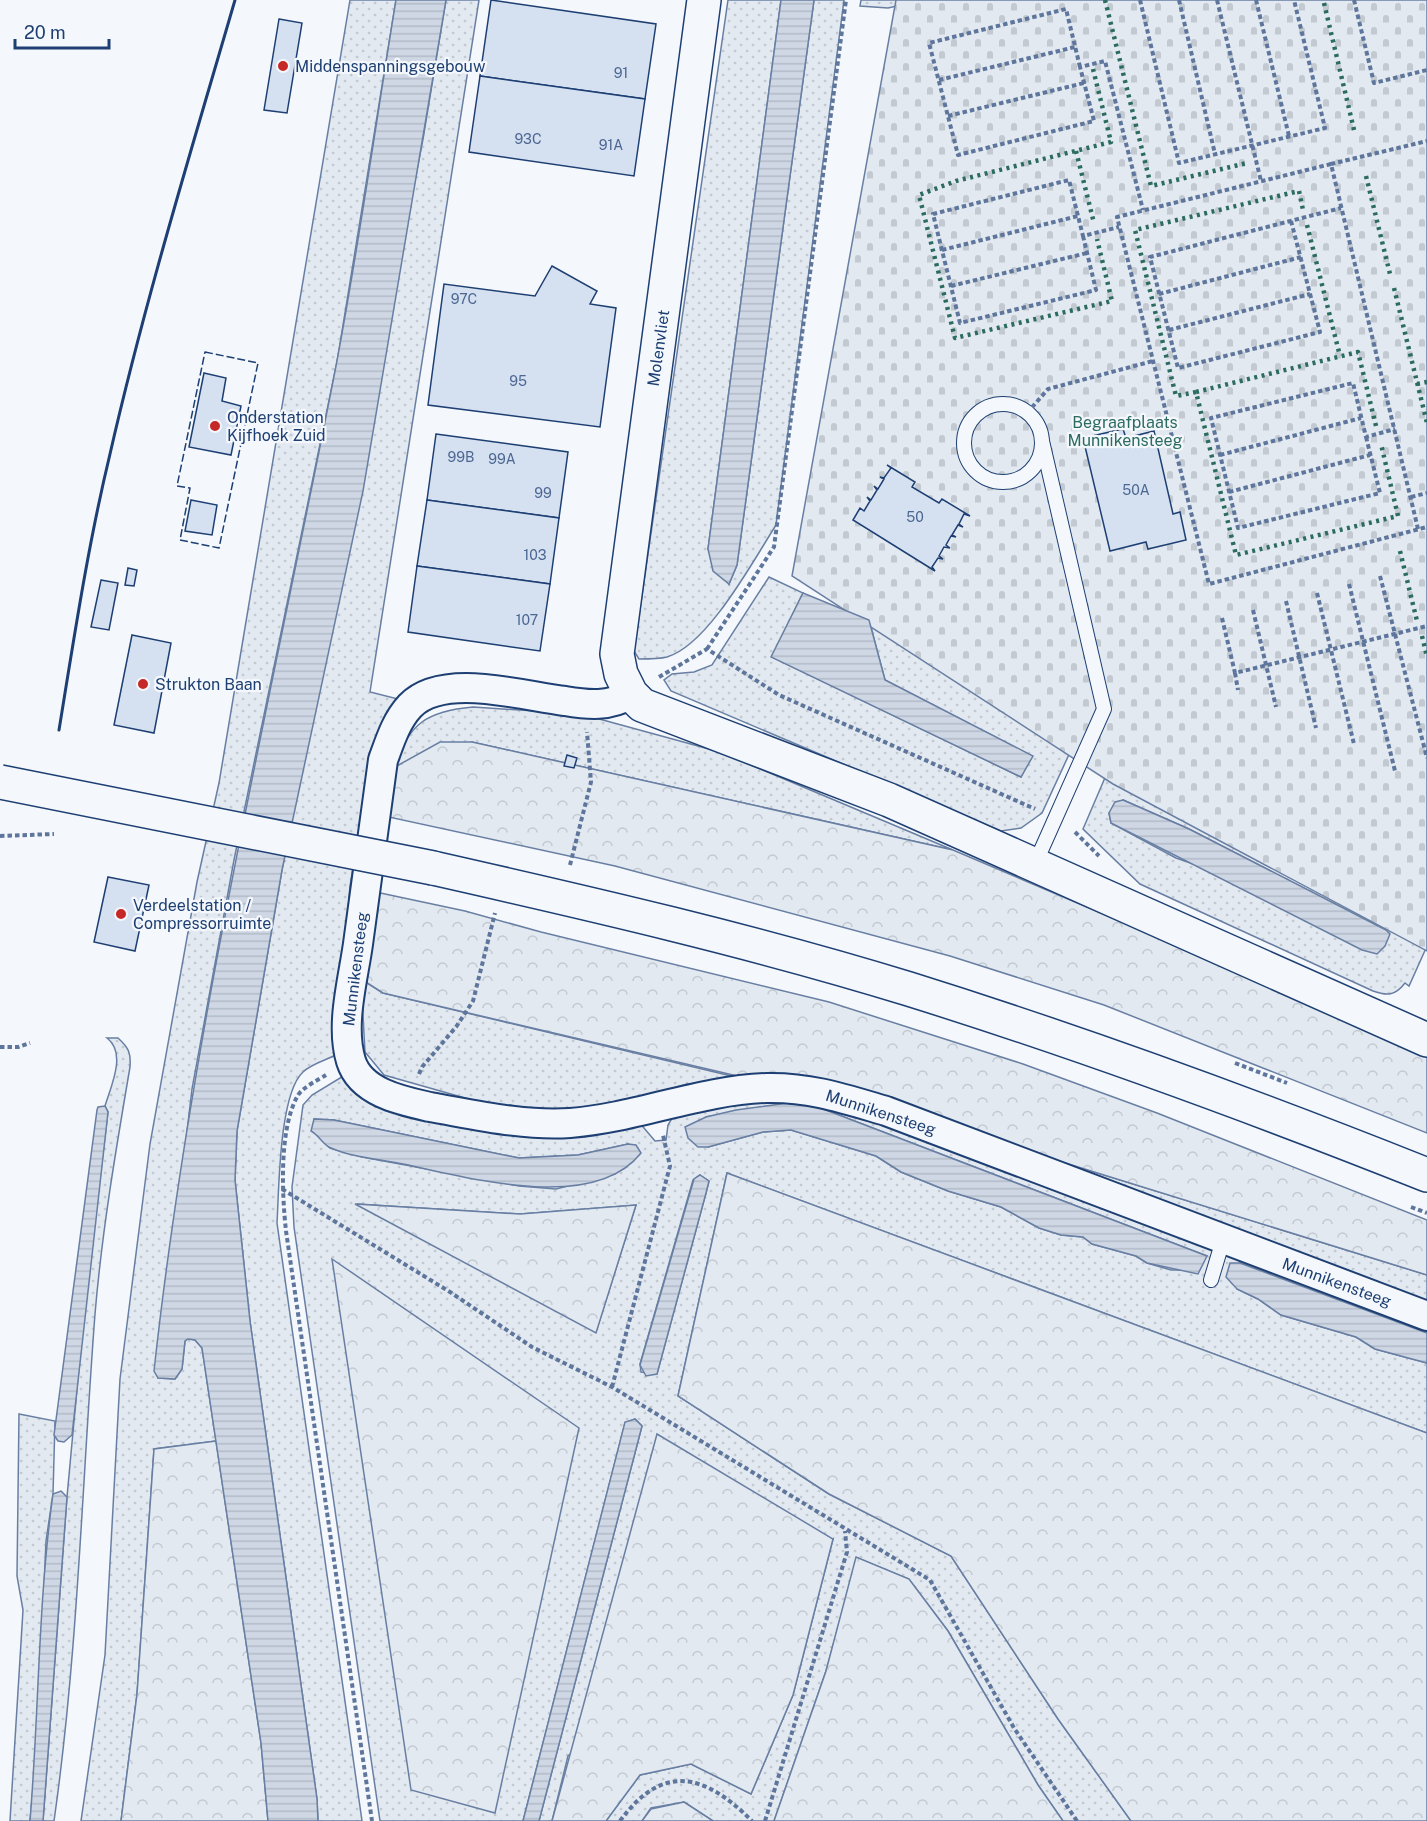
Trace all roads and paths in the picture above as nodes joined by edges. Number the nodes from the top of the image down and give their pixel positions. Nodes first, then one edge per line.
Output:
1 (704, 0) edge
2 (846, 0) edge
3 (1140, 0) edge
4 (1179, 0) edge
5 (1217, 0) edge
6 (1256, 0) edge
7 (1295, 0) edge
8 (1354, 0) edge
9 (1076, 47) junction
10 (1080, 67) junction
11 (1427, 70) edge
12 (939, 81) junction
13 (1084, 83) junction
14 (948, 116) junction
15 (1289, 136) junction
16 (1427, 141) edge
17 (1252, 145) junction
18 (1215, 154) junction
19 (1331, 164) junction
20 (1261, 181) junction
21 (1341, 208) junction
22 (1143, 210) junction
23 (1078, 216) junction
24 (1291, 221) junction
25 (1119, 227) junction
26 (1083, 236) junction
27 (942, 250) junction
28 (1087, 253) junction
29 (1300, 257) junction
30 (951, 286) junction
31 (1159, 294) junction
32 (1310, 294) junction
33 (1169, 330) junction
34 (1153, 362) junction
35 (1027, 413) junction
36 (1361, 418) junction
37 (1395, 429) junction
38 (1366, 436) junction
39 (1042, 441) junction
40 (1220, 455) junction
41 (1370, 455) junction
42 (1229, 492) junction
43 (1427, 493) edge
44 (1411, 497) junction
45 (1427, 527) edge
46 (1418, 530) junction
47 (1380, 576) dead end
48 (1349, 584) dead end
49 (1317, 593) dead end
50 (1286, 601) dead end
51 (1253, 610) dead end
52 (1221, 618) dead end
53 (1427, 626) edge
54 (1396, 634) junction
55 (1363, 642) junction
56 (707, 649) junction
57 (1331, 650) junction
58 (1299, 658) junction
59 (1267, 666) junction
60 (1234, 673) junction
61 (1238, 690) dead end
62 (631, 694) junction
63 (591, 705) junction
64 (1276, 707) dead end
65 (1316, 728) dead end
66 (1354, 744) dead end
67 (1427, 758) edge
68 (1395, 771) dead end
69 (0, 782) edge
70 (1057, 819) junction
71 (54, 834) dead end
72 (0, 836) edge
73 (1101, 858) dead end
74 (1035, 864) junction
75 (570, 866) dead end
76 (484, 910) dead end
77 (495, 913) junction
78 (504, 915) dead end
79 (1427, 1040) edge
80 (30, 1043) dead end
81 (0, 1047) edge
82 (351, 1063) junction
83 (407, 1102) junction
84 (656, 1107) junction
85 (1427, 1175) edge
86 (282, 1189) junction
87 (1405, 1204) dead end
88 (1427, 1213) edge
89 (1220, 1250) junction
90 (1211, 1280) dead end
91 (1427, 1316) edge
92 (612, 1387) junction
93 (845, 1531) junction
94 (372, 1821) edge
95 (620, 1821) edge
96 (752, 1821) edge
97 (765, 1821) edge
98 (1077, 1821) edge

1 - 62 street, Molenvliet
2 - 56 path
3 - 18 path
4 - 18 path
5 - 17 path
6 - 15 path
7 - 15 path
8 - 11 path
9 - 10 path
9 - 12 path
9 - 12 path
10 - 13 path
10 - 22 path
12 - 14 path
13 - 14 path
13 - 14 path
15 - 17 path
16 - 19 path
17 - 18 path
17 - 20 path
19 - 20 path
19 - 21 path
20 - 22 path
21 - 24 path
21 - 37 path
22 - 25 path
23 - 26 path
23 - 27 path
23 - 27 path
24 - 29 path
24 - 31 path
25 - 26 path
25 - 34 path
26 - 28 path
27 - 30 path
28 - 30 path
28 - 30 path
29 - 31 path
29 - 32 path
31 - 33 path
32 - 33 path
32 - 33 path
34 - 35 path
34 - 46 path
35 - 39 lane
35 - 39 lane
36 - 38 path
36 - 40 path
36 - 40 path
37 - 38 path
37 - 44 path
38 - 41 path
39 - 70 lane
40 - 42 path
41 - 42 path
41 - 42 path
43 - 44 path
44 - 46 path
45 - 46 path
47 - 54 path
48 - 55 path
49 - 57 path
50 - 58 path
51 - 59 path
52 - 60 path
53 - 54 path
54 - 55 path
54 - 67 path
55 - 57 path
55 - 68 path
56 - 62 path
56 - 70 path
57 - 58 path
57 - 66 path
58 - 59 path
58 - 65 path
59 - 60 path
59 - 64 path
60 - 61 path
62 - 63 street, Munnikensteeg
62 - 74 street
63 - 75 path
63 - 82 street, Munnikensteeg
69 - 85 street, bridge
70 - 73 path
70 - 74 lane
71 - 72 path
74 - 79 street
76 - 77 path
77 - 78 path
77 - 83 path
80 - 81 path
82 - 83 street, Munnikensteeg
82 - 86 path
83 - 84 street, Munnikensteeg
84 - 89 street, Munnikensteeg
84 - 92 path
86 - 92 path
86 - 94 path
87 - 88 path
89 - 90 lane
89 - 91 street, Munnikensteeg
92 - 93 path
93 - 97 path
93 - 98 path
95 - 96 path

